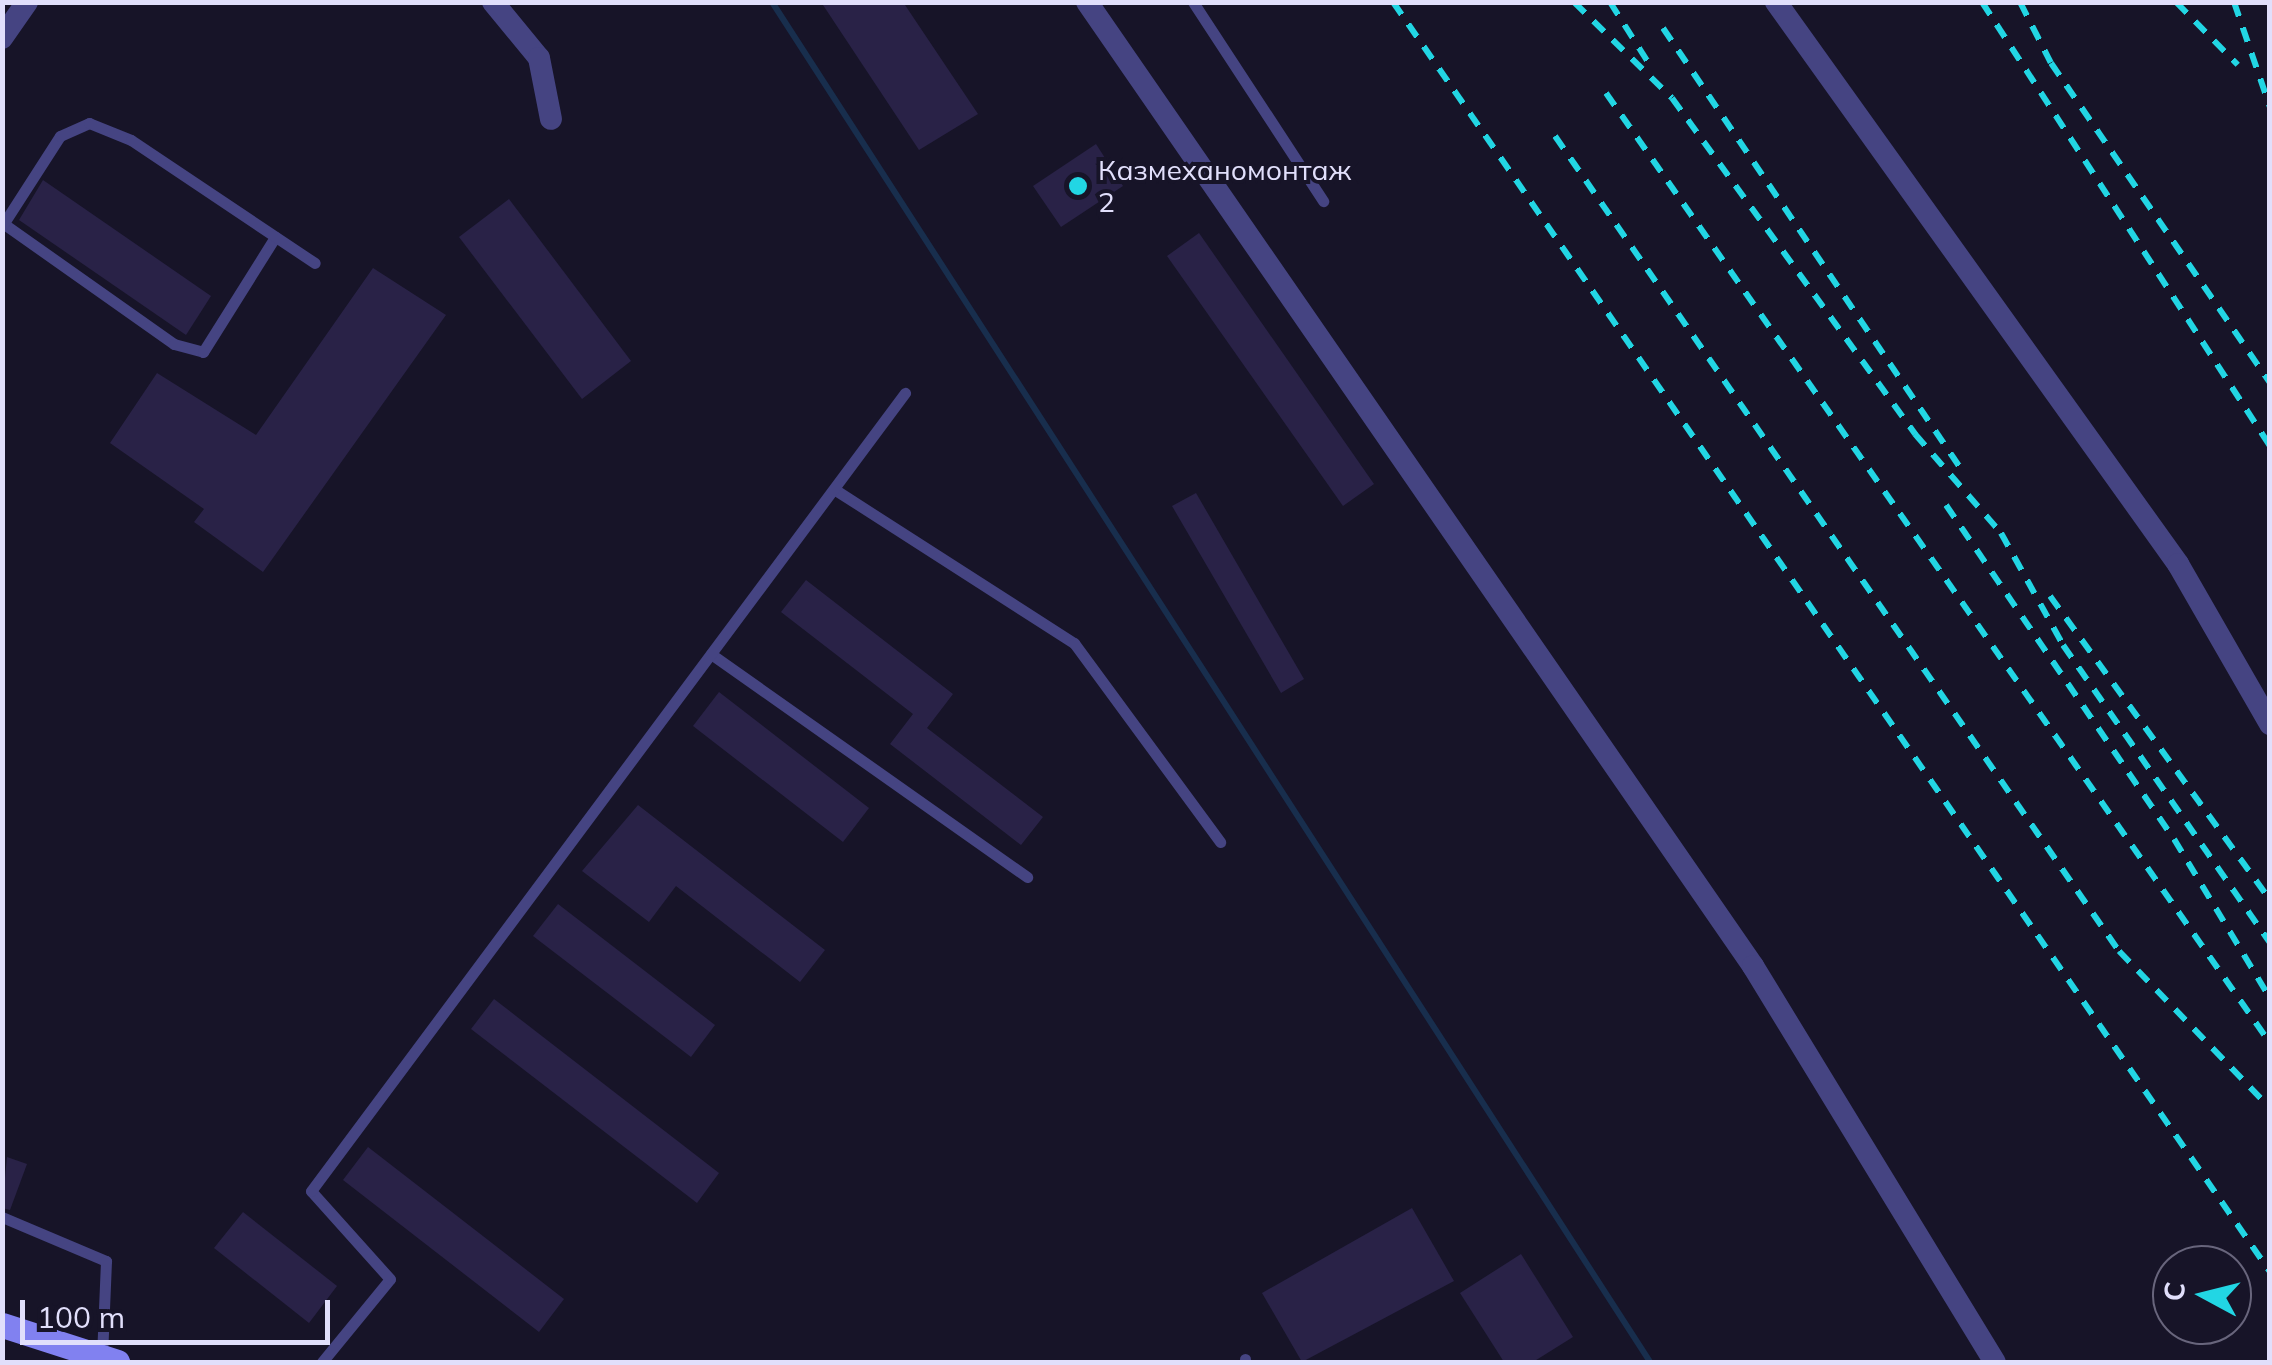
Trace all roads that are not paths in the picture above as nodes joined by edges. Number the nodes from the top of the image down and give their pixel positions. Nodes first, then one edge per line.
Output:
1 (26, 2) edge
2 (493, 2) edge
3 (1087, 2) edge
4 (1193, 2) edge
5 (1776, 2) edge
6 (2, 38) edge
7 (551, 118) dead end
8 (1323, 200) dead end
9 (3, 225) edge
10 (275, 237) junction
11 (315, 263) dead end
12 (905, 393) dead end
13 (837, 491) junction
14 (711, 654) junction
15 (2270, 724) edge
16 (1220, 842) dead end
17 (1027, 877) dead end
18 (2, 1217) edge
19 (2, 1325) edge
20 (110, 1360) edge
21 (322, 1362) edge
22 (1995, 1362) edge

1 - 6 street
2 - 7 street
3 - 22 street
4 - 8 lane
5 - 15 street
9 - 10 lane
9 - 10 lane
10 - 11 lane
12 - 13 lane
13 - 14 lane
13 - 16 lane
14 - 17 lane
14 - 21 lane
18 - 20 lane
19 - 20 main road

